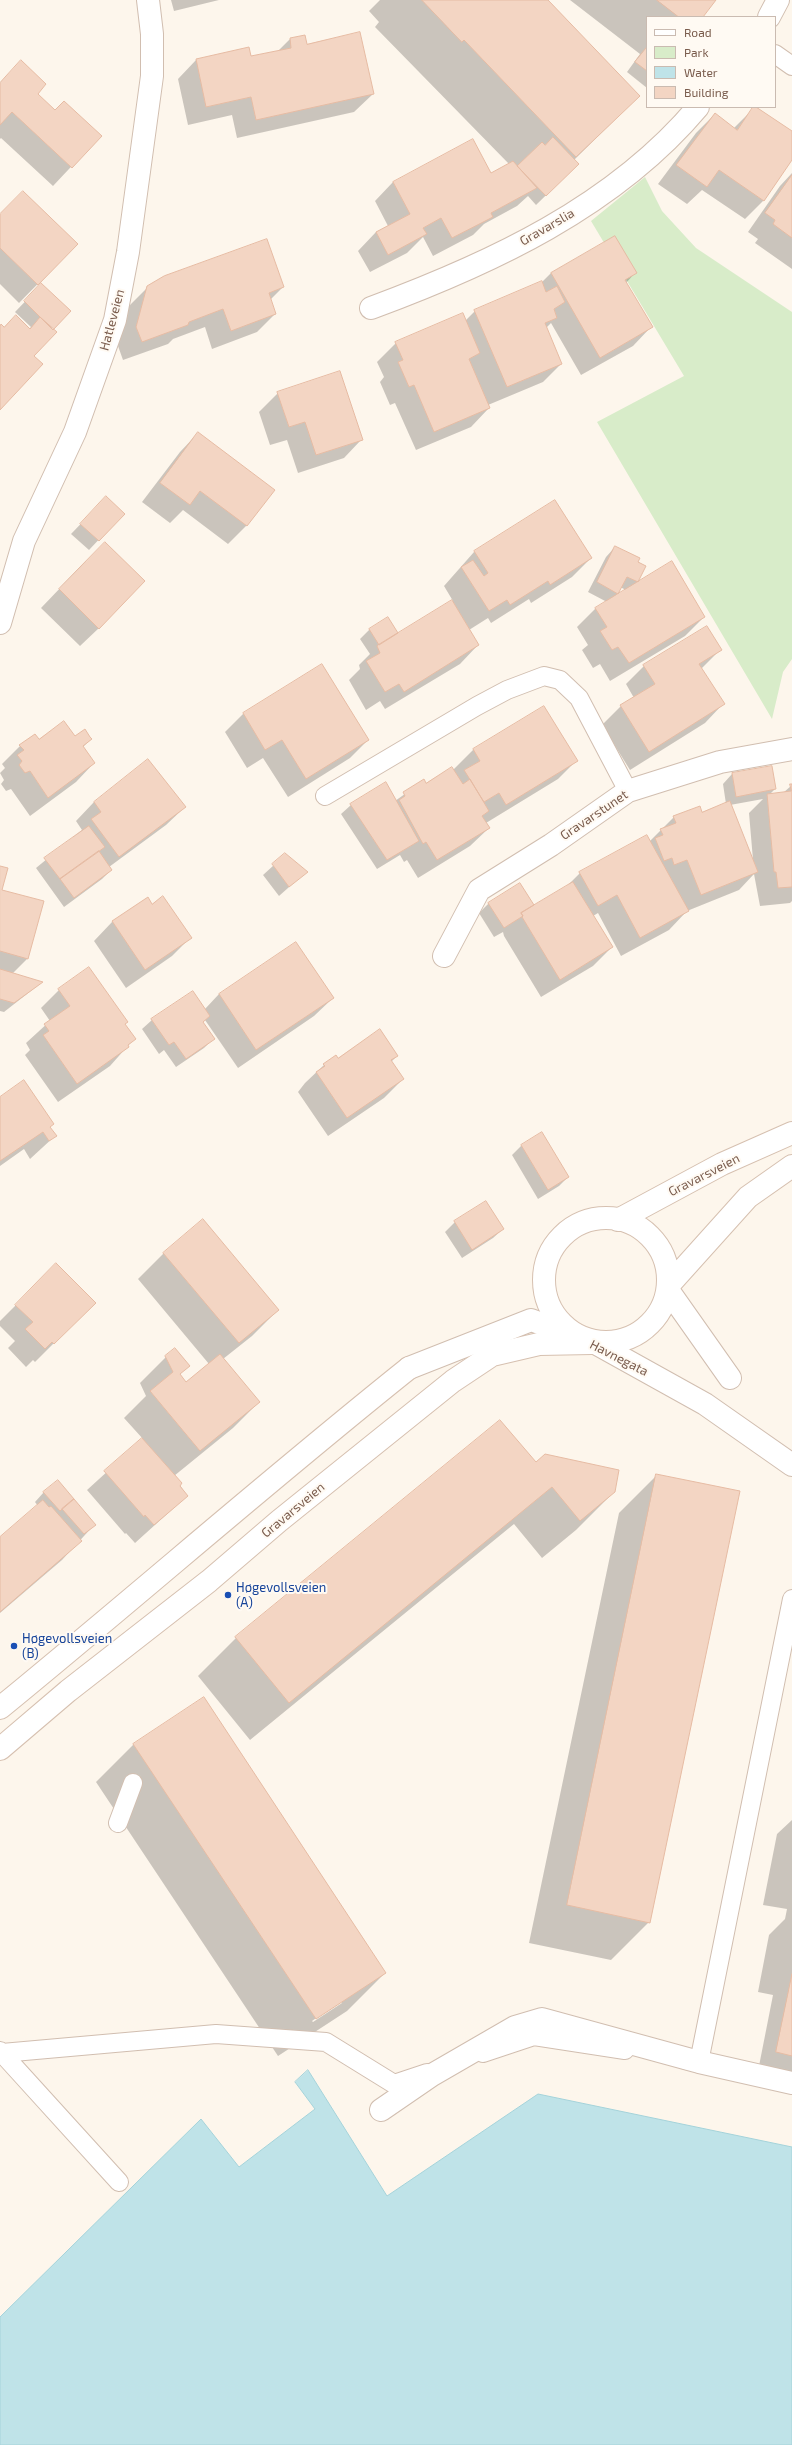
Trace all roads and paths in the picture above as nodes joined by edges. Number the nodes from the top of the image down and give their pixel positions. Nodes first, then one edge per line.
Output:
1 (148, 0) edge
2 (778, 0) edge
3 (770, 16) edge
4 (776, 55) edge
5 (792, 66) edge
6 (697, 108) edge
7 (371, 308) dead end
8 (0, 623) edge
9 (792, 749) edge
10 (628, 791) junction
11 (325, 796) dead end
12 (444, 956) dead end
13 (792, 1133) edge
14 (792, 1166) edge
15 (618, 1220) junction
16 (668, 1288) junction
17 (592, 1343) junction
18 (730, 1378) dead end
19 (792, 1466) edge
20 (792, 1599) edge
21 (0, 1708) edge
22 (20, 1734) junction
23 (0, 1749) edge
24 (0, 1761) edge
25 (133, 1783) dead end
26 (118, 1822) dead end
27 (1, 2052) edge
28 (698, 2062) junction
29 (792, 2084) edge
30 (381, 2110) dead end
31 (119, 2182) dead end

1 - 8 street, Hatleveien
2 - 3 street
4 - 5 lane
6 - 7 street, Gravarslia
9 - 10 street, Gravarstunet
10 - 11 lane
10 - 12 street, Gravarstunet
13 - 15 street, Gravarsveien
14 - 16 street
15 - 16 street
15 - 16 street
16 - 18 street
17 - 19 street, Havnegata
17 - 21 street, Havnegata
17 - 22 street, Gravarsveien
20 - 28 lane
22 - 23 street, Gravarsveien
22 - 24 lane, Gravarsveien
25 - 26 lane
27 - 28 lane
27 - 31 lane
28 - 29 street
28 - 30 street

